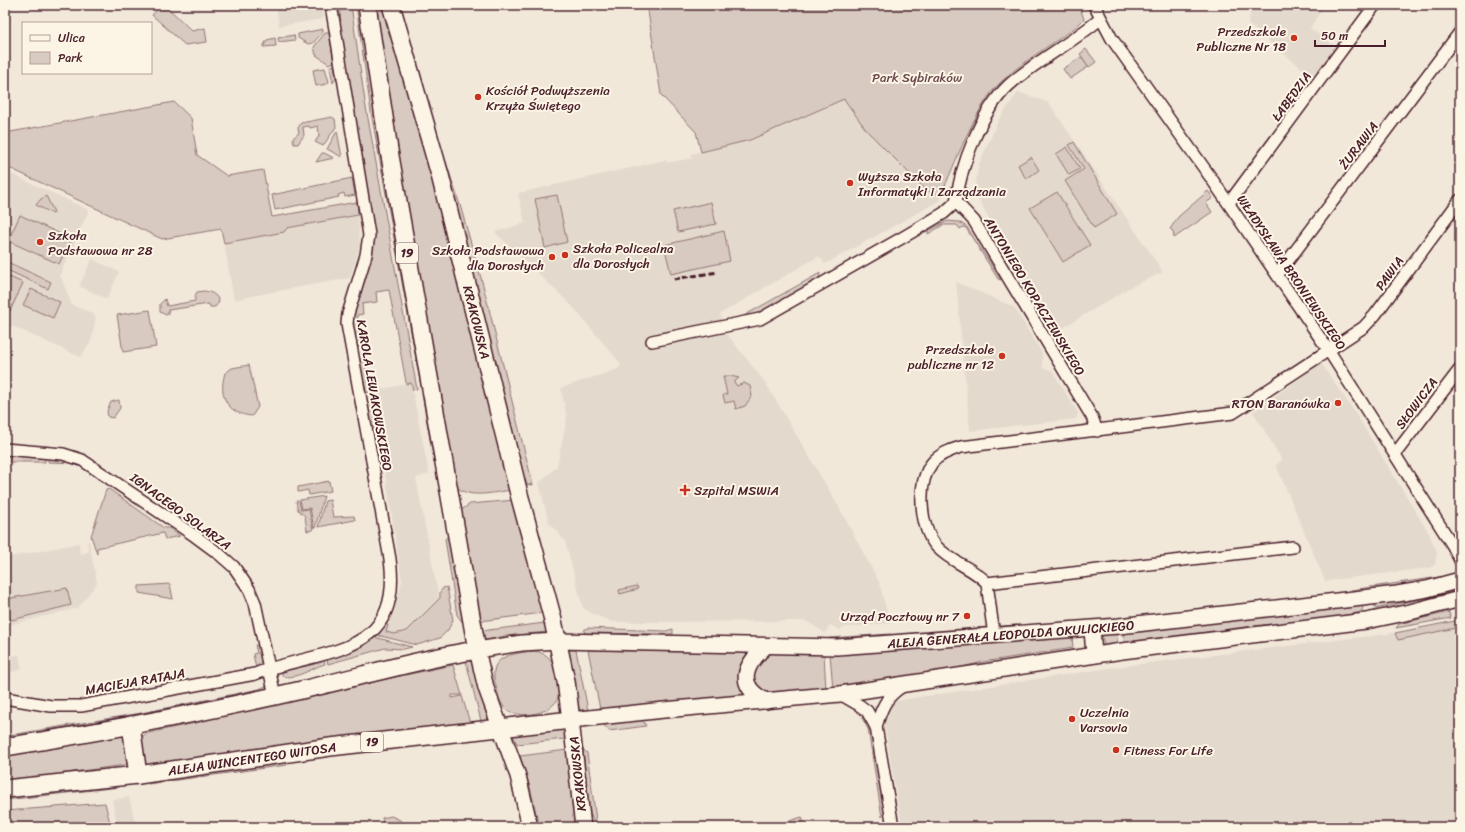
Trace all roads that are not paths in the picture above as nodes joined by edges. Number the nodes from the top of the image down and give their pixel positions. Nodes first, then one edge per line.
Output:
1 (331, 5) edge
2 (367, 5) edge
3 (390, 5) edge
4 (1094, 5) edge
5 (1375, 5) edge
6 (1100, 19) junction
7 (1460, 32) edge
8 (1460, 200) edge
9 (956, 202) junction
10 (1229, 203) junction
11 (1278, 274) junction
12 (652, 341) dead end
13 (1329, 351) junction
14 (1460, 369) edge
15 (1097, 431) junction
16 (5, 449) edge
17 (1395, 454) junction
18 (1293, 547) dead end
19 (1460, 560) edge
20 (1460, 580) edge
21 (987, 583) junction
22 (1364, 598) junction
23 (1460, 599) edge
24 (1366, 621) junction
25 (1092, 629) junction
26 (994, 636) junction
27 (558, 641) junction
28 (765, 647) junction
29 (477, 650) junction
30 (1094, 655) junction
31 (269, 667) junction
32 (905, 684) junction
33 (840, 694) junction
34 (275, 696) junction
35 (5, 698) edge
36 (766, 701) junction
37 (571, 720) junction
38 (131, 726) junction
39 (500, 727) junction
40 (876, 727) junction
41 (5, 747) edge
42 (138, 775) junction
43 (5, 789) edge
44 (530, 827) edge
45 (583, 827) edge
46 (893, 827) edge

1 - 31 street, KAROLA LEWAKOWSKIEGO
2 - 29 main road, 19
3 - 27 main road, KRAKOWSKA
4 - 6 street, WŁADYSŁAWA BRONIEWSKIEGO
5 - 10 street, ŁABĘDZIA
6 - 9 street
6 - 10 street, WŁADYSŁAWA BRONIEWSKIEGO
7 - 11 street, ŻURAWIA
8 - 13 street, PAWIA
9 - 12 street
9 - 15 street, ANTONIEGO KOPACZEWSKIEGO
10 - 11 street, WŁADYSŁAWA BRONIEWSKIEGO
11 - 13 street, WŁADYSŁAWA BRONIEWSKIEGO
13 - 15 street, PAWIA
13 - 17 street, WŁADYSŁAWA BRONIEWSKIEGO
14 - 17 street, SŁOWICZA
15 - 21 street, PAWIA
16 - 31 street, IGNACEGO SOLARZA
17 - 19 street, WŁADYSŁAWA BRONIEWSKIEGO
18 - 21 street
20 - 22 main road, ALEJA GENERAŁA LEOPOLDA OKULICKIEGO
21 - 26 street
22 - 24 main road
22 - 25 main road, ALEJA GENERAŁA LEOPOLDA OKULICKIEGO
23 - 24 main road, ALEJA GENERAŁA LEOPOLDA OKULICKIEGO
24 - 30 main road, ALEJA GENERAŁA LEOPOLDA OKULICKIEGO
25 - 26 main road, ALEJA GENERAŁA LEOPOLDA OKULICKIEGO
25 - 30 main road
26 - 28 main road, ALEJA GENERAŁA LEOPOLDA OKULICKIEGO
27 - 28 main road, ALEJA GENERAŁA LEOPOLDA OKULICKIEGO
27 - 29 main road, ALEJA GENERAŁA LEOPOLDA OKULICKIEGO
27 - 37 main road, KRAKOWSKA
28 - 36 main road
29 - 34 main road
29 - 39 main road
30 - 32 main road, ALEJA GENERAŁA LEOPOLDA OKULICKIEGO
31 - 34 street, IGNACEGO SOLARZA
31 - 35 street, MACIEJA RATAJA
32 - 33 main road, ALEJA GENERAŁA LEOPOLDA OKULICKIEGO
32 - 40 street
33 - 36 main road, ALEJA GENERAŁA LEOPOLDA OKULICKIEGO
33 - 40 street
34 - 38 main road
36 - 37 main road, ALEJA GENERAŁA LEOPOLDA OKULICKIEGO
37 - 39 main road, 19
37 - 45 main road, KRAKOWSKA
38 - 41 main road
38 - 42 main road
39 - 42 main road, ALEJA WINCENTEGO WITOSA / 19
39 - 44 main road
40 - 46 street
42 - 43 main road, ALEJA WINCENTEGO WITOSA / 19

